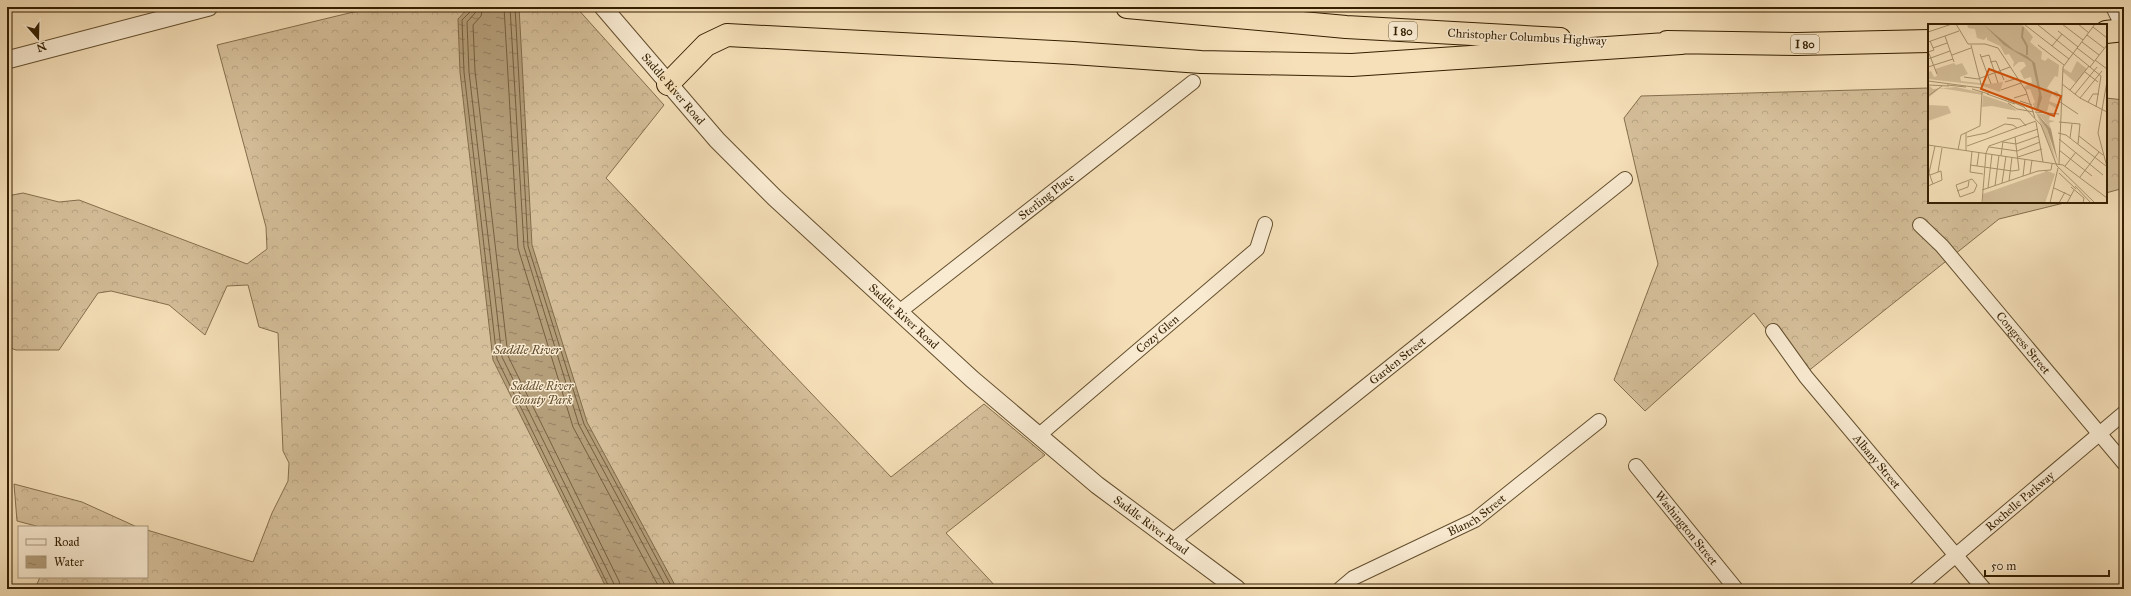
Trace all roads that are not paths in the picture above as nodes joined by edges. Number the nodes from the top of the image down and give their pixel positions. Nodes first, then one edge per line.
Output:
1 (209, 7) edge
2 (603, 7) edge
3 (1127, 7) edge
4 (2113, 7) edge
5 (2124, 30) edge
6 (2107, 32) edge
7 (1928, 41) edge
8 (1681, 42) junction
9 (7, 60) edge
10 (1193, 82) dead end
11 (668, 84) junction
12 (1625, 180) dead end
13 (1265, 224) dead end
14 (1920, 226) dead end
15 (899, 312) junction
16 (1773, 330) dead end
17 (2124, 413) edge
18 (1599, 421) dead end
19 (2100, 434) junction
20 (1038, 436) junction
21 (2124, 463) edge
22 (1636, 466) dead end
23 (1171, 542) junction
24 (1956, 555) junction
25 (1237, 589) edge
26 (1340, 589) edge
27 (1736, 589) edge
28 (1916, 589) edge
29 (1984, 589) edge

1 - 9 street
2 - 11 street, Saddle River Road
3 - 8 highway, Christopher Columbus Highway / I 80
4 - 5 street
5 - 6 highway
7 - 8 highway, Christopher Columbus Highway / I 80
8 - 11 highway
10 - 15 street, Sterling Place
11 - 15 street, Saddle River Road
12 - 23 street, Garden Street
13 - 20 street, Cozy Glen
14 - 19 street, Congress Street
15 - 20 street, Saddle River Road
16 - 24 street, Albany Street
17 - 19 street, Rochelle Parkway
18 - 26 street, Blanch Street
19 - 21 street, Congress Street
19 - 24 street, Rochelle Parkway
20 - 23 street, Saddle River Road
22 - 27 street, Washington Street
23 - 25 street, Saddle River Road
24 - 28 street, Rochelle Parkway
24 - 29 street, Albany Street

